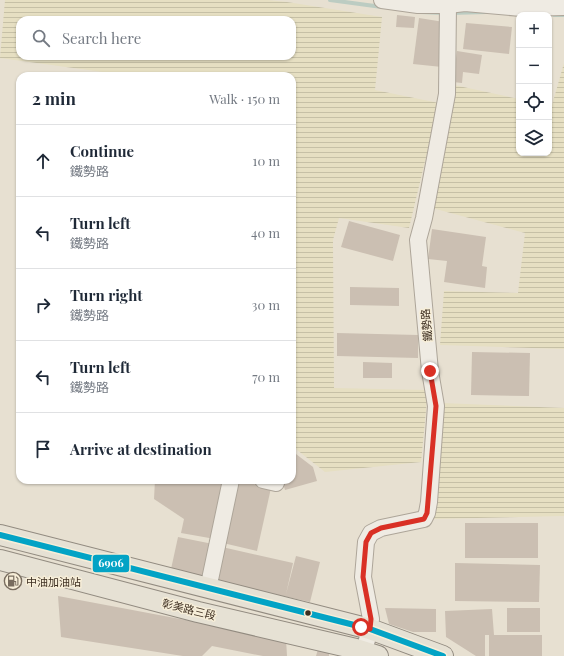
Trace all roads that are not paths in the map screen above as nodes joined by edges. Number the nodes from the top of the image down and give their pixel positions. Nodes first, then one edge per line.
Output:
1 (382, 0) edge
2 (448, 5) junction
3 (564, 7) edge
4 (230, 484) edge
5 (0, 535) edge
6 (0, 560) edge
7 (208, 589) junction
8 (370, 629) junction
9 (371, 654) edge
10 (443, 656) edge

1 - 2 street
2 - 3 street
2 - 8 street, 鐵勢路
4 - 7 street
5 - 7 main road
6 - 9 main road, 彰美路三段
7 - 8 main road
8 - 9 street, 鐵勢路
8 - 10 main road

